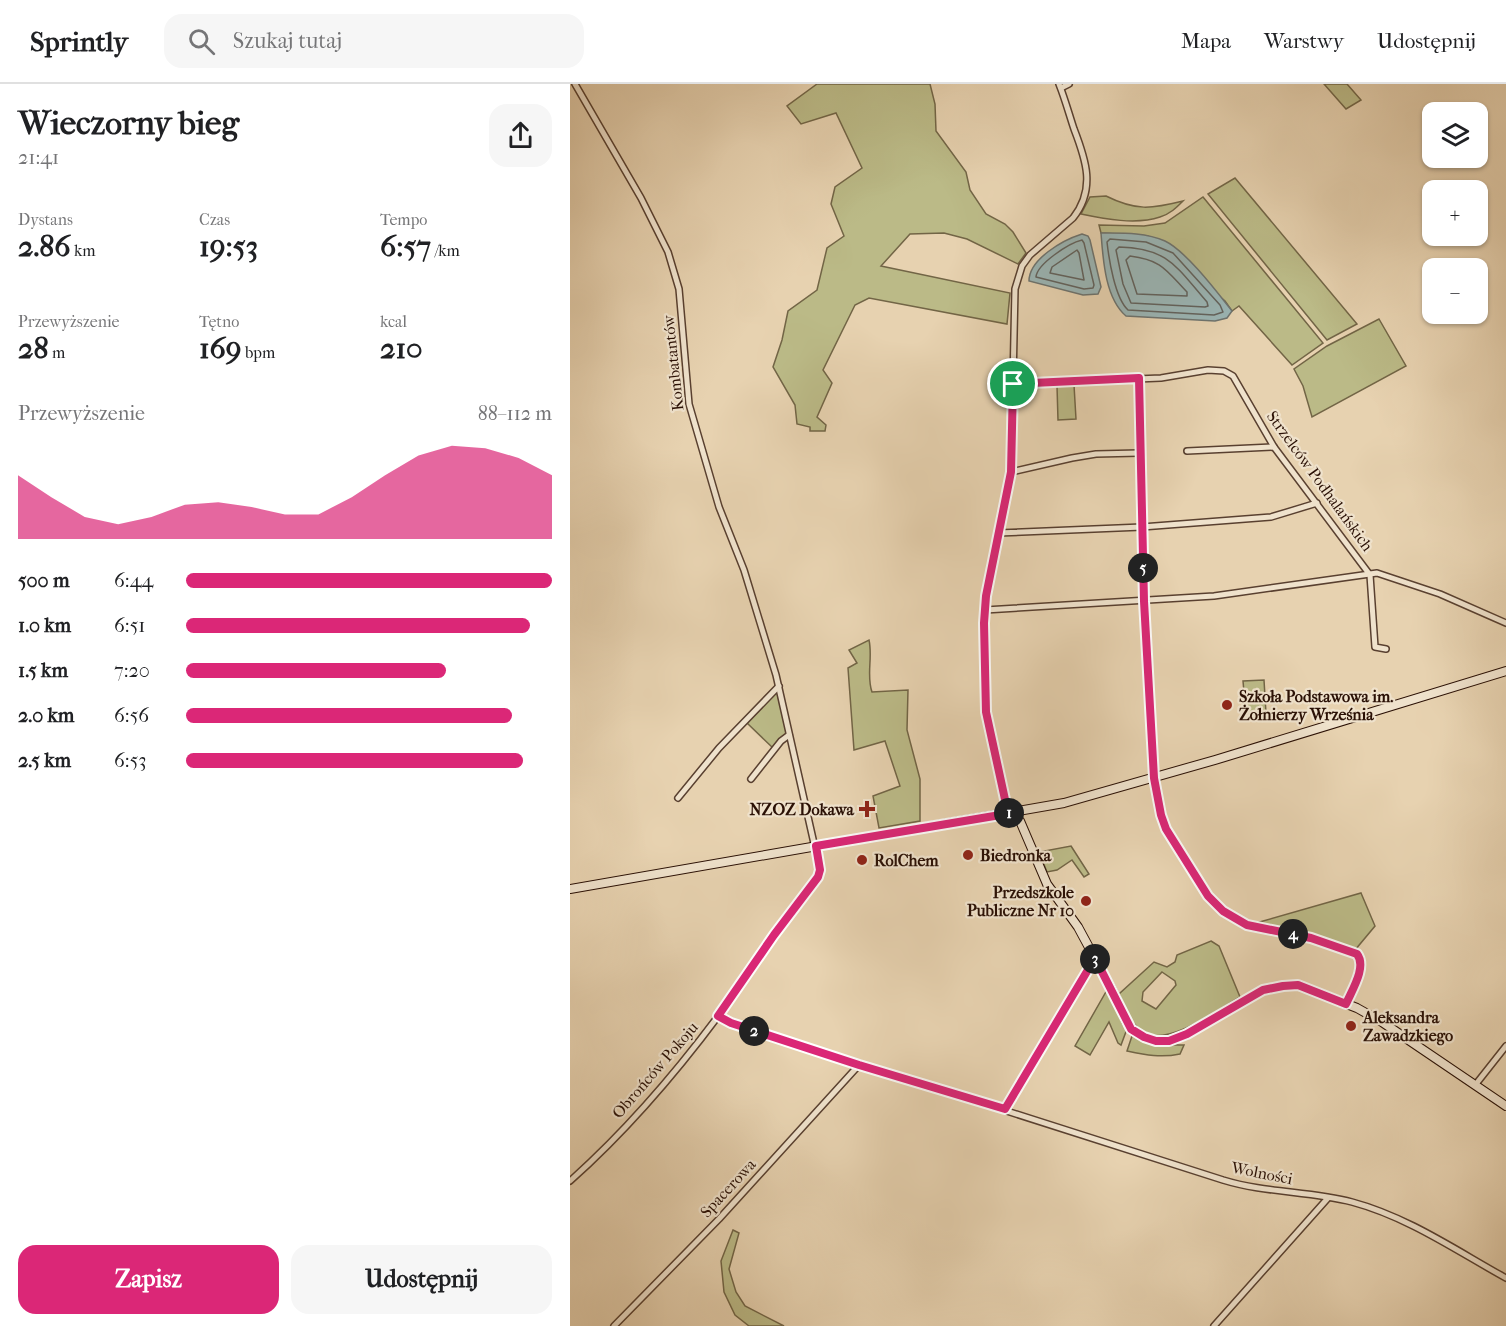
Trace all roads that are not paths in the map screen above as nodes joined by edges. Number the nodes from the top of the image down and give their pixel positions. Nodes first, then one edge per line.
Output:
1 (575, 84) edge
2 (1069, 84) edge
3 (1060, 86) edge
4 (1139, 378) junction
5 (1013, 384) junction
6 (1274, 447) junction
7 (1187, 451) dead end
8 (1139, 453) junction
9 (1011, 472) junction
10 (1317, 503) junction
11 (1142, 526) junction
12 (998, 533) junction
13 (1370, 575) junction
14 (1144, 601) junction
15 (985, 610) junction
16 (1506, 622) edge
17 (1386, 649) dead end
18 (1506, 671) edge
19 (779, 686) junction
20 (789, 735) junction
21 (1154, 778) junction
22 (751, 779) dead end
23 (678, 798) dead end
24 (1012, 813) junction
25 (816, 846) junction
26 (570, 889) edge
27 (1095, 958) junction
28 (1346, 1004) junction
29 (718, 1016) junction
30 (1506, 1046) edge
31 (859, 1065) junction
32 (1476, 1084) junction
33 (1506, 1106) edge
34 (1005, 1109) junction
35 (570, 1181) edge
36 (1328, 1198) junction
37 (1506, 1278) edge
38 (614, 1326) edge
39 (1214, 1326) edge

1 - 19 street, Kombatantów
2 - 3 street
3 - 5 street
4 - 5 street, Strzelców Podhalańskich
4 - 6 street, Strzelców Podhalańskich
4 - 8 street
5 - 9 street
6 - 7 street
6 - 10 street, Strzelców Podhalańskich
8 - 9 street
8 - 11 street
9 - 12 street
10 - 11 street
10 - 13 street, Strzelców Podhalańskich
11 - 12 street
11 - 14 street
12 - 15 street
13 - 14 street
13 - 16 street, Strzelców Podhalańskich
13 - 17 street
14 - 15 street
14 - 21 street
15 - 24 street
18 - 21 main road
19 - 20 street, Kombatantów
19 - 23 street
20 - 22 street
20 - 25 street, Kombatantów
21 - 24 main road
21 - 28 street
24 - 25 main road
24 - 27 main road
25 - 26 main road
25 - 29 street, Obrońców Pokoju
27 - 28 main road
27 - 34 street
28 - 32 main road
29 - 31 street, Wolności
29 - 35 street, Obrońców Pokoju
30 - 32 street
31 - 34 street, Wolności
31 - 38 street, Spacerowa
32 - 33 main road
34 - 36 street, Wolności
36 - 37 street, Wolności
36 - 39 street

